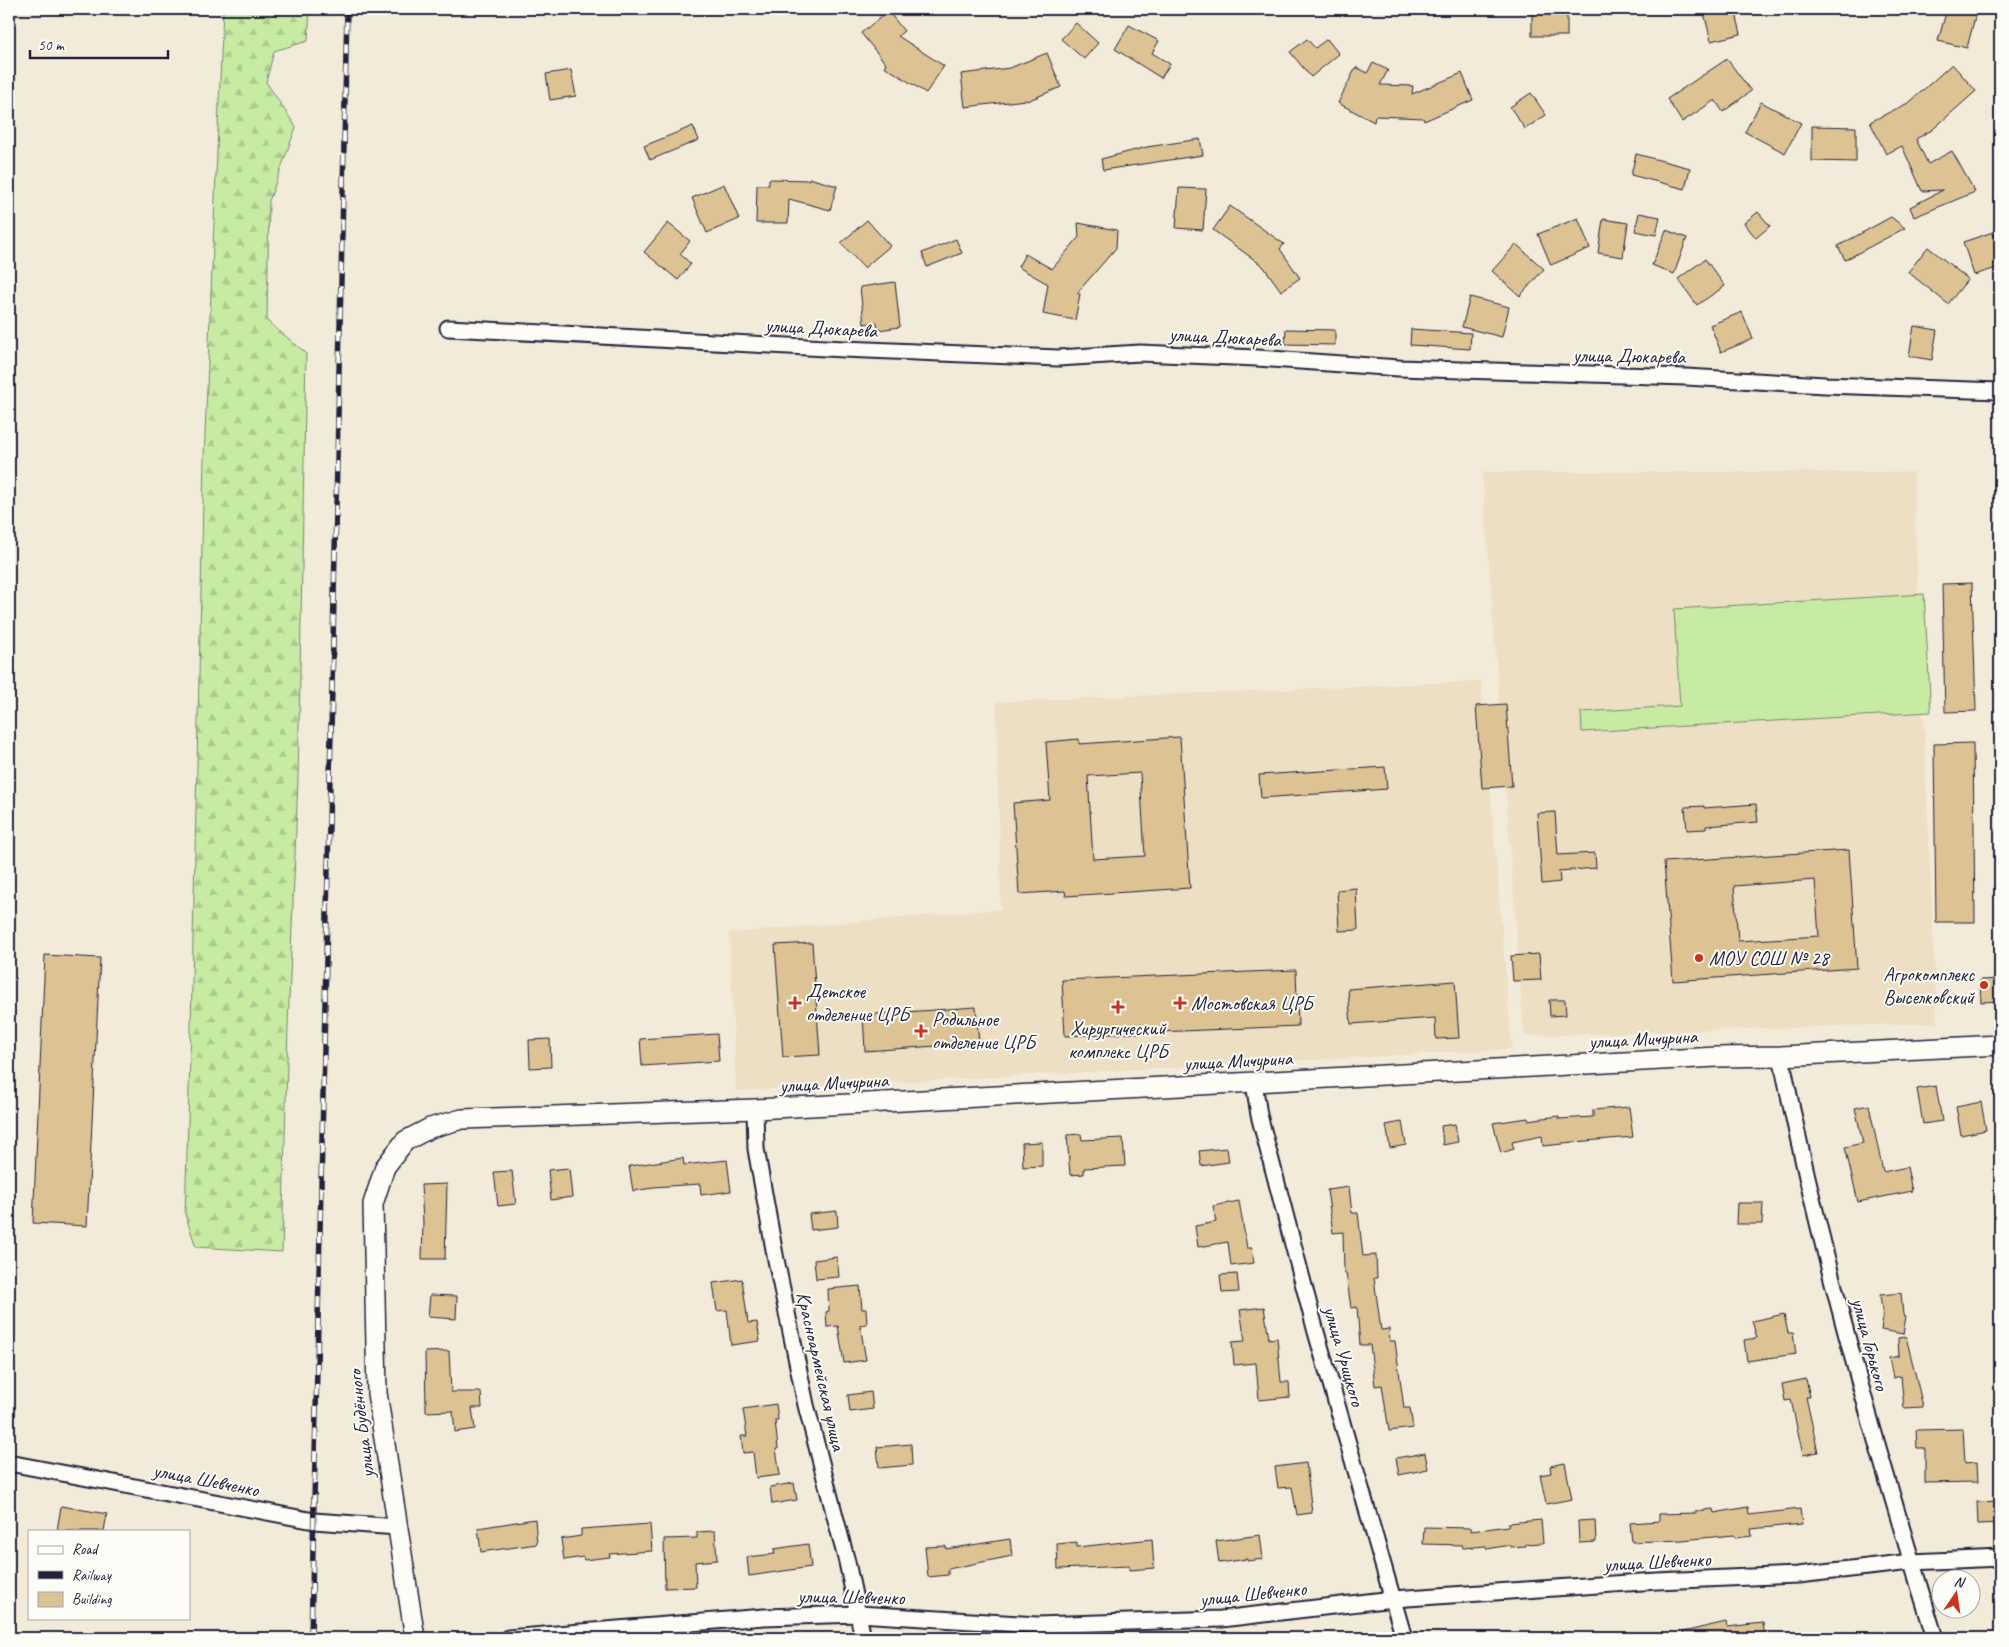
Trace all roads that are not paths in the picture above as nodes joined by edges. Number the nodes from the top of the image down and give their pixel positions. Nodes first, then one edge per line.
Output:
1 (448, 328) dead end
2 (2000, 391) edge
3 (2000, 1045) edge
4 (1781, 1056) junction
5 (1254, 1083) junction
6 (755, 1109) junction
7 (373, 1204) joint
8 (9, 1463) edge
9 (398, 1527) junction
10 (2000, 1558) edge
11 (1911, 1562) junction
12 (1393, 1599) junction
13 (859, 1614) junction
14 (415, 1638) edge
15 (508, 1638) edge
16 (863, 1638) edge
17 (1404, 1638) edge
18 (1935, 1638) edge

1 - 2 street, улица Дюкарева
3 - 4 street, улица Мичурина
4 - 5 street, улица Мичурина
4 - 11 street, улица Горького
5 - 6 street, улица Мичурина
5 - 12 street, улица Урицкого
6 - 7 street, улица Мичурина
6 - 13 street, Красноармейская улица
7 - 9 street, улица Будённого
8 - 9 street, улица Шевченко
9 - 14 street, улица Будённого
10 - 11 street, улица Шевченко
11 - 12 street, улица Шевченко
11 - 18 street, улица Горького
12 - 13 street, улица Шевченко
12 - 17 street, улица Урицкого
13 - 15 street, улица Шевченко
13 - 16 street, Красноармейская улица

